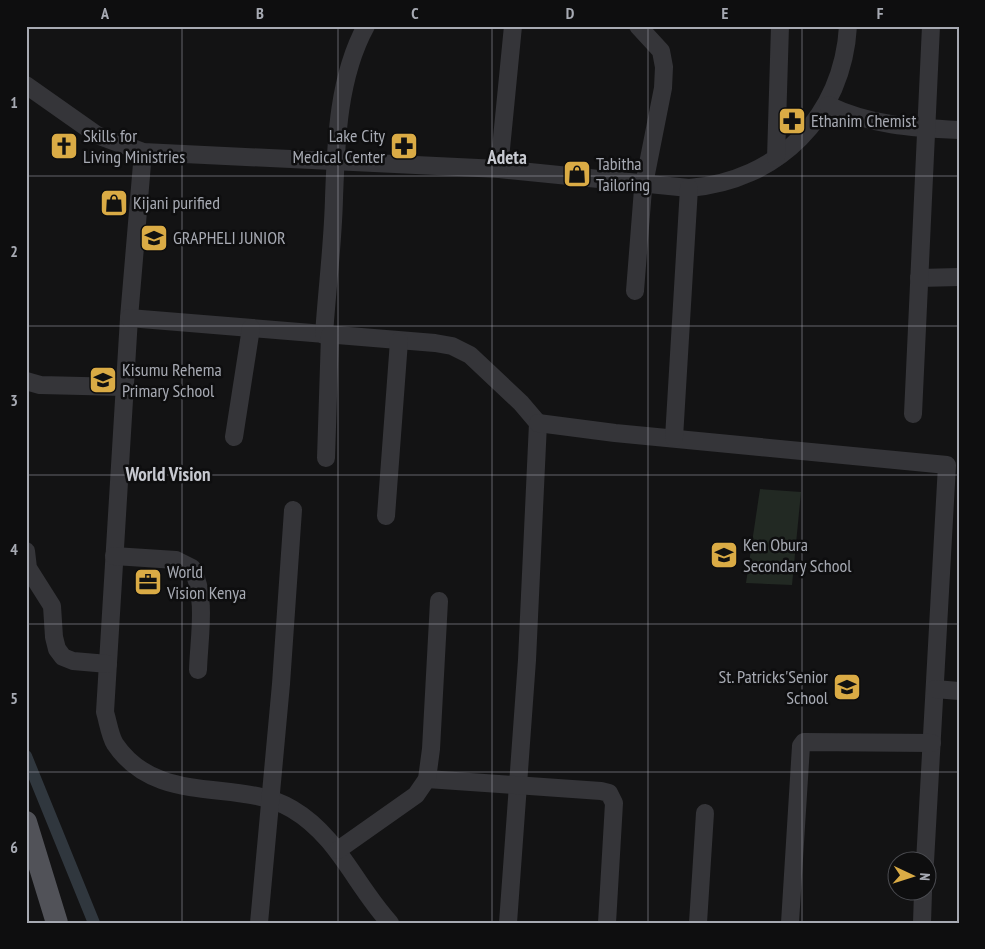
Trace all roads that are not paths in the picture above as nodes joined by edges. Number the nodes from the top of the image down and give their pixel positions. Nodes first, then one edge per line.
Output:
1 (366, 26) edge
2 (513, 26) edge
3 (638, 26) edge
4 (780, 26) edge
5 (848, 26) edge
6 (931, 26) edge
7 (26, 85) edge
8 (828, 105) junction
9 (926, 128) junction
10 (959, 130) edge
11 (143, 152) junction
12 (776, 158) junction
13 (334, 161) junction
14 (499, 169) junction
15 (645, 184) junction
16 (689, 188) junction
17 (959, 277) edge
18 (919, 278) junction
19 (635, 291) dead end
20 (129, 318) junction
21 (250, 328) junction
22 (327, 335) junction
23 (401, 341) junction
24 (26, 382) edge
25 (124, 387) junction
26 (913, 414) dead end
27 (538, 423) junction
28 (234, 437) dead end
29 (674, 438) junction
30 (326, 458) dead end
31 (953, 466) edge
32 (293, 510) dead end
33 (386, 516) dead end
34 (26, 551) edge
35 (114, 556) junction
36 (439, 601) dead end
37 (108, 664) junction
38 (198, 670) dead end
39 (935, 689) junction
40 (959, 691) edge
41 (932, 743) junction
42 (427, 779) junction
43 (518, 784) junction
44 (271, 799) junction
45 (705, 813) dead end
46 (26, 822) edge
47 (338, 850) junction
48 (926, 852) edge
49 (923, 902) edge
50 (57, 923) edge
51 (259, 923) edge
52 (390, 923) edge
53 (508, 923) edge
54 (607, 923) edge
55 (698, 923) edge
56 (790, 923) edge
57 (922, 923) edge

1 - 13 street
2 - 14 street
3 - 15 street
4 - 12 street
5 - 8 street
6 - 9 street
7 - 11 street
8 - 9 street
8 - 12 street
9 - 10 street
9 - 18 street
11 - 13 street
11 - 20 street
12 - 16 street
13 - 14 street
13 - 22 street
14 - 15 street
15 - 16 street
15 - 19 street
16 - 29 street
17 - 18 street
18 - 26 street
20 - 21 street
20 - 25 street
21 - 22 street
21 - 28 street
22 - 23 street
22 - 30 street
23 - 27 street
23 - 33 street
24 - 25 street
25 - 35 street
27 - 29 street
27 - 43 street
29 - 31 street
31 - 39 street
32 - 44 street
34 - 37 street
35 - 37 street
35 - 38 street
36 - 42 street
37 - 44 street
39 - 40 street
39 - 41 street
41 - 48 street
41 - 56 street
42 - 43 street
42 - 47 street
43 - 53 street
43 - 54 street
44 - 47 street
44 - 51 street
45 - 55 street
46 - 50 main road
47 - 52 street
49 - 57 street

